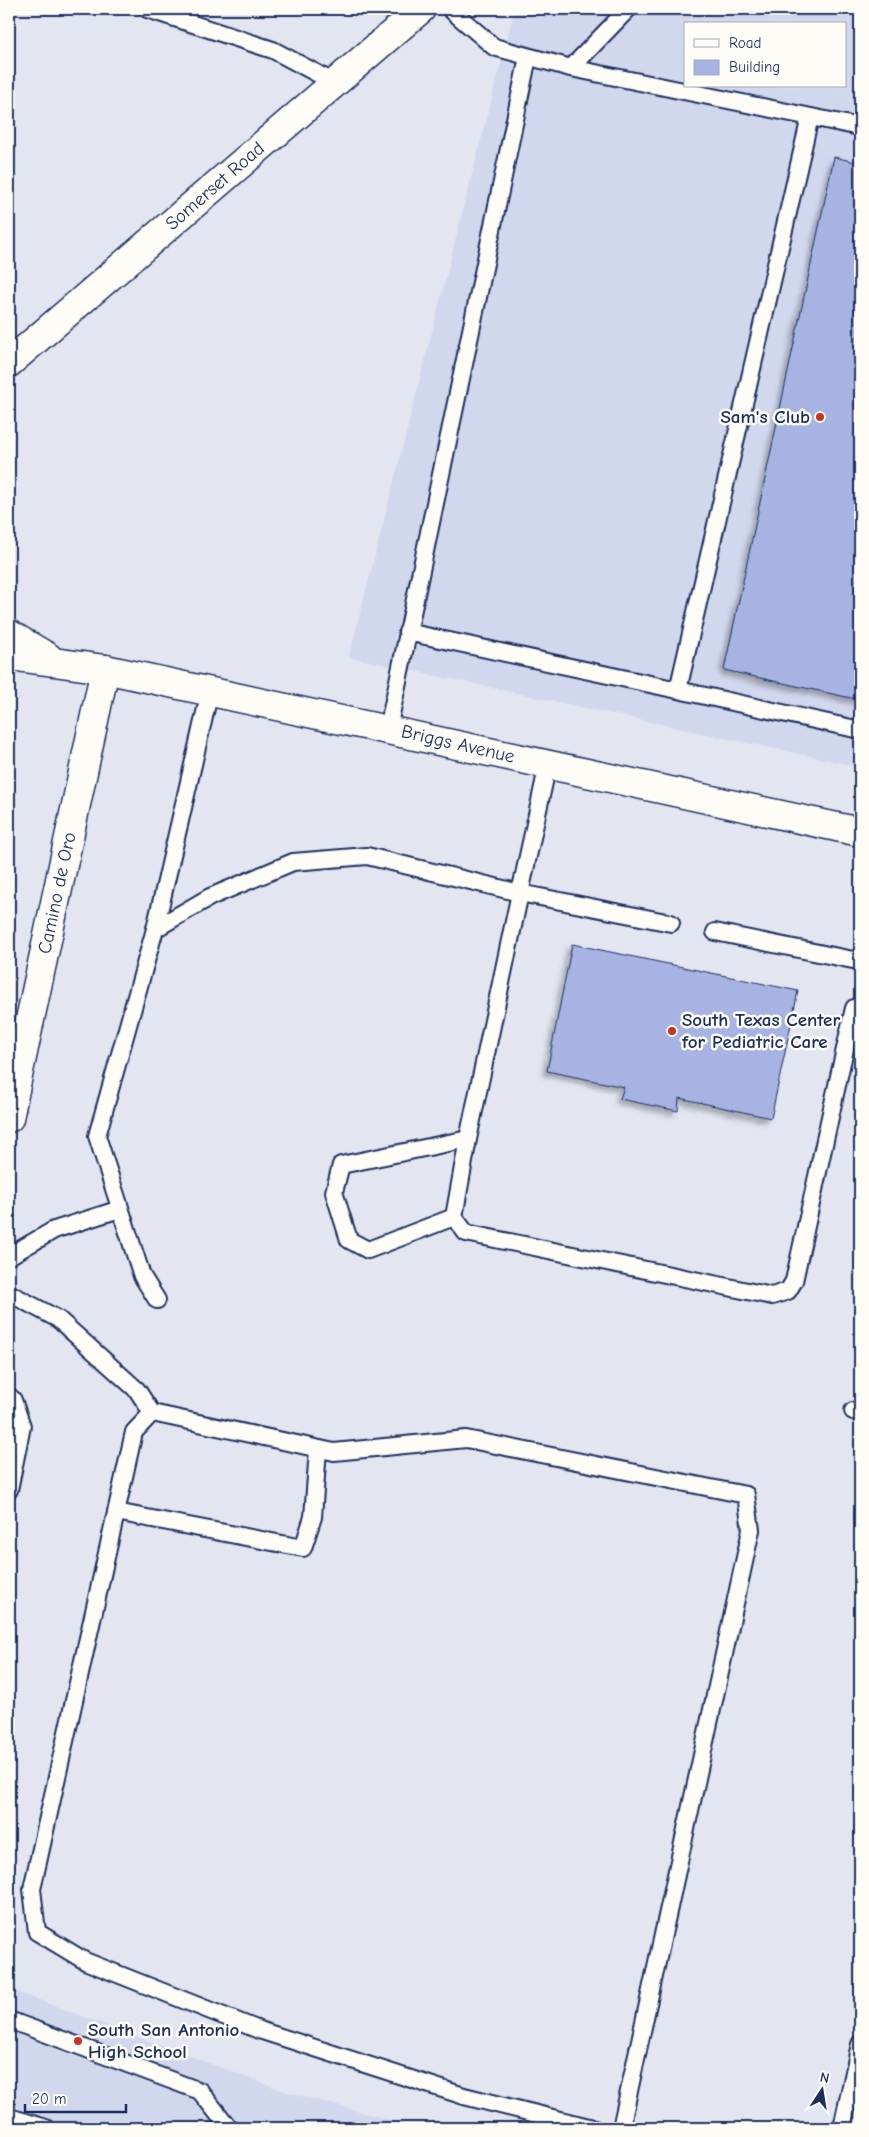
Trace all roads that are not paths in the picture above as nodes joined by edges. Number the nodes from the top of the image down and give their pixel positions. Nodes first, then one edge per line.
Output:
1 (147, 9) edge
2 (421, 9) edge
3 (450, 9) edge
4 (628, 9) edge
5 (528, 57) junction
6 (571, 68) junction
7 (335, 83) junction
8 (810, 117) junction
9 (860, 127) edge
10 (9, 363) edge
11 (407, 632) junction
12 (9, 634) edge
13 (9, 656) edge
14 (56, 662) junction
15 (105, 669) junction
16 (678, 690) junction
17 (210, 691) junction
18 (388, 729) junction
19 (860, 730) edge
20 (548, 764) junction
21 (860, 832) edge
22 (520, 893) junction
23 (671, 923) dead end
24 (155, 929) junction
25 (715, 932) dead end
26 (860, 958) edge
27 (854, 1008) dead end
28 (9, 1118) edge
29 (468, 1139) junction
30 (120, 1209) junction
31 (454, 1218) junction
32 (9, 1256) edge
33 (9, 1293) edge
34 (157, 1300) dead end
35 (9, 1396) edge
36 (152, 1413) junction
37 (318, 1449) junction
38 (9, 1490) edge
39 (116, 1512) junction
40 (9, 2020) edge
41 (860, 2044) edge
42 (9, 2117) edge
43 (46, 2128) edge
44 (229, 2128) edge
45 (593, 2128) edge
46 (621, 2128) edge
47 (842, 2128) edge

1 - 7 lane
2 - 7 street, Somerset Road
3 - 5 lane
4 - 6 lane
5 - 6 lane
5 - 11 lane
6 - 8 lane
7 - 10 street, Somerset Road
8 - 9 lane
8 - 16 lane
11 - 16 lane
11 - 18 lane
12 - 14 street, Briggs Avenue
13 - 14 street, Briggs Avenue
14 - 15 street, Briggs Avenue
15 - 17 street, Briggs Avenue
15 - 28 street, Camino de Oro
16 - 19 lane
17 - 18 street, Briggs Avenue
17 - 24 lane
18 - 20 street, Briggs Avenue
20 - 21 street, Briggs Avenue
20 - 22 lane
22 - 23 lane
22 - 24 lane
22 - 29 lane
24 - 30 lane
25 - 26 lane
27 - 31 lane
29 - 31 lane
29 - 31 lane
30 - 32 lane
30 - 34 lane
33 - 36 lane
35 - 38 lane
36 - 37 lane
36 - 39 lane
37 - 39 lane
37 - 46 lane
39 - 45 lane
40 - 44 lane
41 - 47 lane
42 - 43 lane

